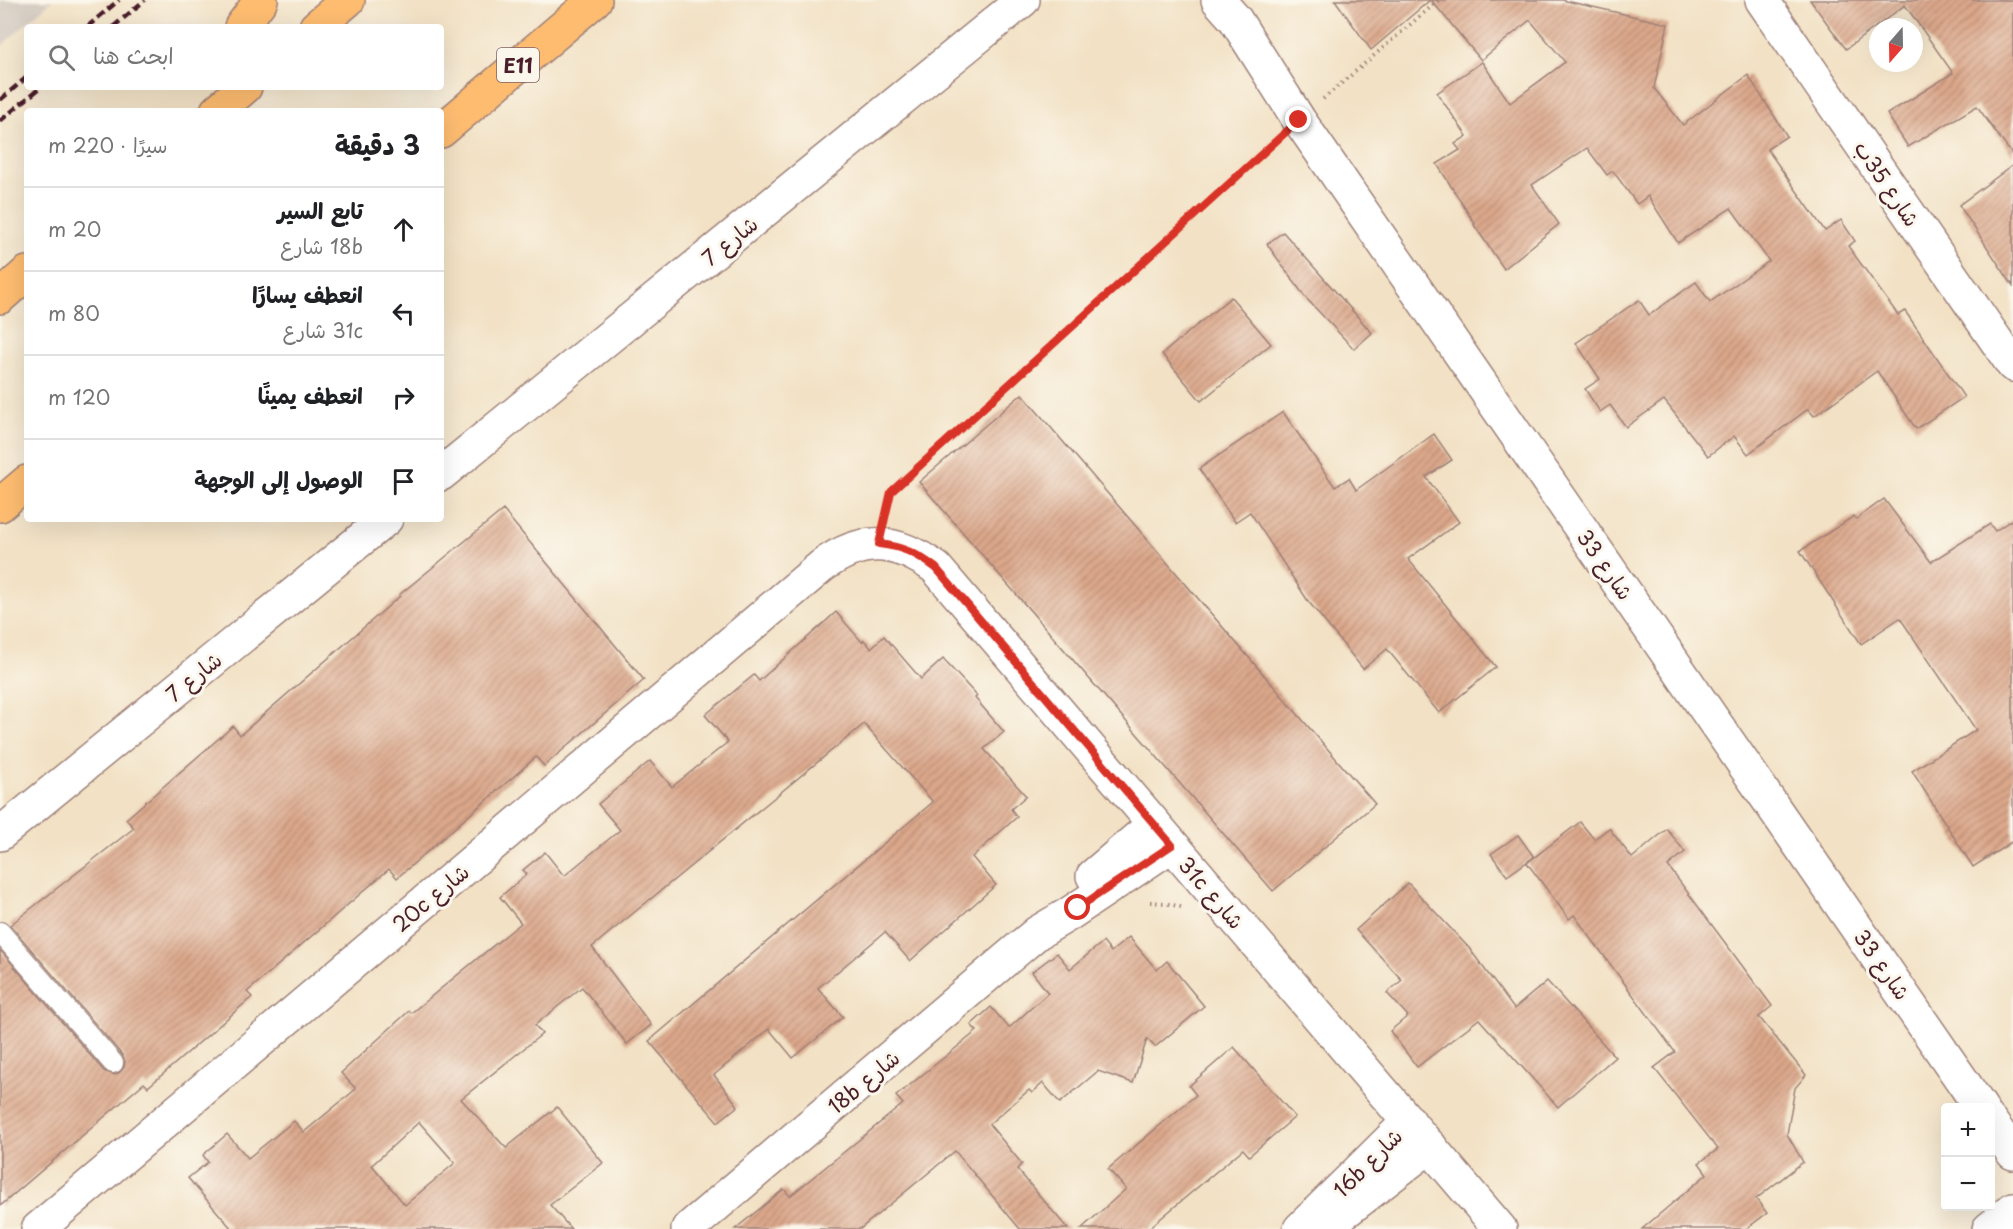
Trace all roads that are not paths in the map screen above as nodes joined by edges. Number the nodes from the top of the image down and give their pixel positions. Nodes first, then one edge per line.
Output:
1 (261, 0) edge
2 (348, 0) edge
3 (595, 0) edge
4 (1762, 0) edge
5 (1022, 2) edge
6 (1227, 6) edge
7 (243, 24) edge
8 (320, 24) edge
9 (204, 90) edge
10 (242, 90) edge
11 (196, 108) edge
12 (220, 108) edge
13 (444, 128) edge
14 (24, 276) edge
15 (0, 297) edge
16 (2013, 365) edge
17 (444, 472) edge
18 (24, 485) edge
19 (0, 505) edge
20 (382, 522) edge
21 (822, 566) joint
22 (0, 834) edge
23 (1163, 834) junction
24 (0, 932) edge
25 (113, 1063) dead end
26 (1979, 1103) edge
27 (1409, 1121) junction
28 (1995, 1127) edge
29 (1430, 1146) junction
30 (2013, 1153) edge
31 (2013, 1209) edge
32 (38, 1229) edge
33 (688, 1229) edge
34 (1300, 1229) edge
35 (1322, 1229) edge
36 (1500, 1229) edge
37 (1989, 1229) edge

1 - 7 highway
2 - 8 highway
3 - 13 highway, E11
4 - 16 street, شارع 35ب
5 - 17 street, شارع 7
6 - 26 street, شارع 33
9 - 11 highway
10 - 12 highway
14 - 15 highway
18 - 19 highway
20 - 22 street, شارع 7
21 - 23 street, 31c شارع
21 - 32 street, 20c شارع
23 - 27 street, 31c شارع
23 - 33 street, 18b شارع
24 - 25 lane
27 - 29 street, 31c شارع
27 - 34 street, 16b شارع
28 - 30 street
29 - 35 street, 16b شارع
29 - 36 street, 31c شارع
31 - 37 street

